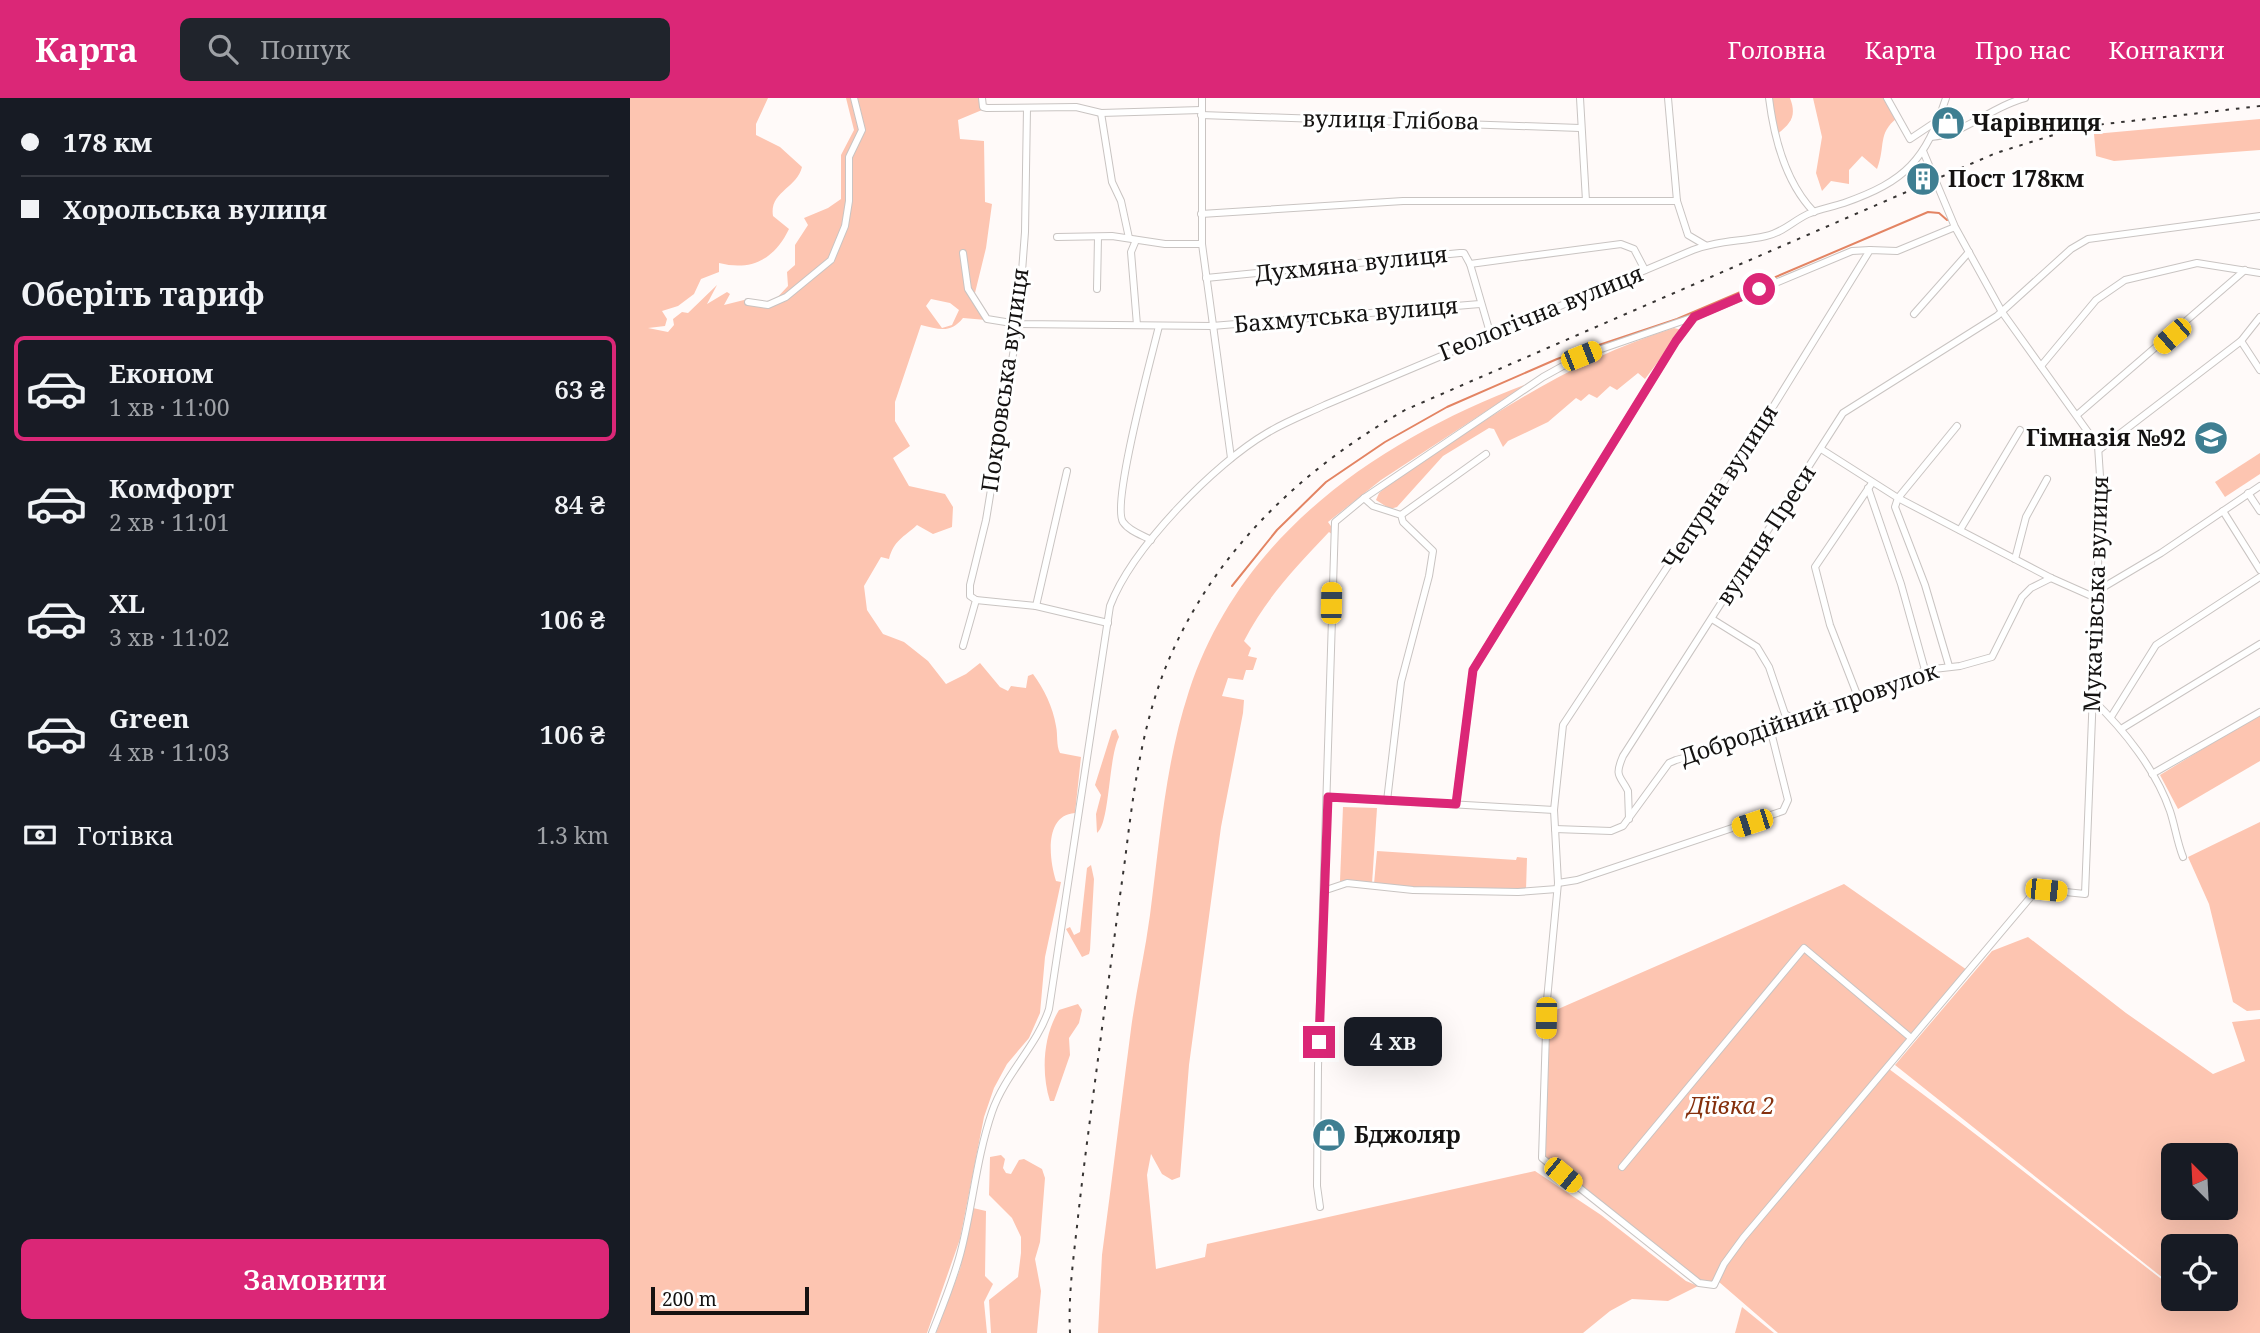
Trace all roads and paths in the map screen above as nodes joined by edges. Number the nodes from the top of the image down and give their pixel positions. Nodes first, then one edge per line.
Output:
1 (854, 98) edge
2 (982, 98) edge
3 (1039, 98) edge
4 (1202, 98) edge
5 (1580, 98) edge
6 (1668, 98) edge
7 (1769, 98) edge
8 (1887, 98) edge
9 (1946, 98) edge
10 (2025, 98) edge
11 (2003, 102) edge
12 (1038, 107) junction
13 (1027, 108) junction
14 (1101, 113) junction
15 (1201, 113) junction
16 (1939, 120) junction
17 (1580, 128) junction
18 (1931, 137) junction
19 (1923, 151) junction
20 (1586, 201) junction
21 (1677, 201) junction
22 (1814, 212) junction
23 (1201, 214) junction
24 (2260, 216) edge
25 (1955, 227) junction
26 (1057, 237) dead end
27 (1098, 237) junction
28 (1133, 239) junction
29 (1202, 244) junction
30 (1705, 245) junction
31 (1870, 250) junction
32 (1969, 252) junction
33 (963, 253) dead end
34 (1470, 264) junction
35 (1645, 270) junction
36 (2245, 270) junction
37 (2260, 273) edge
38 (1206, 278) junction
39 (1097, 289) dead end
40 (748, 302) dead end
41 (1480, 304) junction
42 (2001, 312) junction
43 (1914, 314) dead end
44 (1694, 317) junction
45 (2260, 317) edge
46 (1018, 324) junction
47 (1137, 325) junction
48 (1158, 326) junction
49 (1212, 326) junction
50 (1491, 336) junction
51 (2241, 341) junction
52 (2041, 366) junction
53 (2260, 370) edge
54 (2077, 415) junction
55 (1957, 426) dead end
56 (2020, 430) dead end
57 (1821, 449) junction
58 (2100, 449) junction
59 (1486, 454) dead end
60 (1231, 458) junction
61 (1067, 471) dead end
62 (2047, 479) dead end
63 (1870, 486) junction
64 (2260, 486) edge
65 (2248, 493) junction
66 (1364, 498) junction
67 (1898, 498) junction
68 (2223, 511) junction
69 (2260, 511) edge
70 (1401, 515) junction
71 (1960, 530) junction
72 (1150, 540) junction
73 (2015, 559) junction
74 (2260, 570) edge
75 (2260, 577) edge
76 (2051, 578) junction
77 (2096, 594) junction
78 (976, 600) junction
79 (1036, 606) junction
80 (1712, 619) junction
81 (1108, 623) junction
82 (2260, 644) edge
83 (963, 646) dead end
84 (1949, 666) junction
85 (1925, 670) junction
86 (1858, 697) junction
87 (2093, 701) junction
88 (2260, 712) edge
89 (2111, 717) junction
90 (1792, 718) junction
91 (1774, 726) junction
92 (2121, 729) junction
93 (2152, 774) junction
94 (1328, 797) junction
95 (1387, 801) junction
96 (1456, 804) junction
97 (1554, 810) junction
98 (1629, 819) junction
99 (1555, 829) junction
100 (2183, 858) dead end
101 (1557, 886) junction
102 (1326, 890) junction
103 (1911, 1038) junction
104 (1622, 1167) dead end
105 (1320, 1207) dead end
106 (932, 1333) edge

1 - 40 street
2 - 13 street
3 - 12 street
4 - 15 street
5 - 17 street
6 - 21 street
7 - 22 street
8 - 16 street
9 - 16 street
10 - 11 street
11 - 18 street
12 - 13 street
12 - 14 street
13 - 46 street, Покровська вулиця
14 - 15 street
14 - 28 street
15 - 17 street, вулиця Глібова
15 - 23 street
16 - 18 street
17 - 20 street
18 - 19 street
19 - 22 street, Геологічна вулиця
19 - 25 street, Мукачівська вулиця
20 - 21 street
20 - 23 street
21 - 30 street
22 - 30 street, Геологічна вулиця
23 - 29 street
24 - 42 street, вулиця Преси
25 - 31 street
25 - 32 street, Мукачівська вулиця
26 - 27 street
27 - 28 street
27 - 39 street
28 - 29 street
28 - 47 street
29 - 38 street
30 - 35 street, Геологічна вулиця
31 - 44 street
31 - 97 street, Чепурна вулиця
32 - 42 street, Мукачівська вулиця
32 - 43 street
33 - 46 street, Бахмутська вулиця
34 - 35 street, Духмяна вулиця
34 - 38 street, Духмяна вулиця
34 - 41 street
35 - 50 street, Геологічна вулиця
36 - 37 street
36 - 52 street
36 - 54 street
38 - 49 street
41 - 49 street, Бахмутська вулиця
41 - 50 street
42 - 52 street, Мукачівська вулиця
42 - 57 street, вулиця Преси
44 - 66 street
44 - 96 street
45 - 51 street
46 - 47 street, Бахмутська вулиця
46 - 78 street, Покровська вулиця
47 - 48 street, Бахмутська вулиця
48 - 49 street, Бахмутська вулиця
48 - 72 street
49 - 60 street
50 - 60 street, Геологічна вулиця
51 - 53 street
51 - 58 street
52 - 54 street, Мукачівська вулиця
54 - 58 street, Мукачівська вулиця
55 - 67 street
56 - 71 street
57 - 63 street
57 - 80 street, вулиця Преси
58 - 77 street, Мукачівська вулиця
59 - 70 street
60 - 72 street, Геологічна вулиця
61 - 79 street
62 - 73 street
63 - 67 street
63 - 85 street
63 - 86 street
64 - 65 street
65 - 68 street
65 - 69 street
66 - 70 street
66 - 94 street
67 - 71 street
67 - 84 street
68 - 74 street
68 - 77 street
70 - 95 street
71 - 73 street
72 - 81 street, Геологічна вулиця
73 - 76 street
75 - 89 street
76 - 77 street
76 - 84 street, Добродійний провулок
77 - 87 street, Мукачівська вулиця
78 - 79 street
78 - 83 street, Покровська вулиця
79 - 81 street
80 - 90 street
80 - 98 street, вулиця Преси
81 - 106 street, Геологічна вулиця
82 - 92 street
84 - 85 street, Добродійний провулок
85 - 86 street, Добродійний провулок
86 - 90 street, Добродійний провулок
87 - 89 street
87 - 103 street, Мукачівська вулиця
88 - 93 street
89 - 92 street
90 - 91 street, Добродійний провулок
91 - 98 street, Добродійний провулок
91 - 101 street
92 - 93 street
93 - 100 street
94 - 95 street
94 - 102 street
95 - 96 street
96 - 97 street
97 - 99 street, Чепурна вулиця
98 - 99 street
99 - 101 street, Чепурна вулиця
101 - 102 street
101 - 103 street, Чепурна вулиця
102 - 105 street
103 - 104 street

